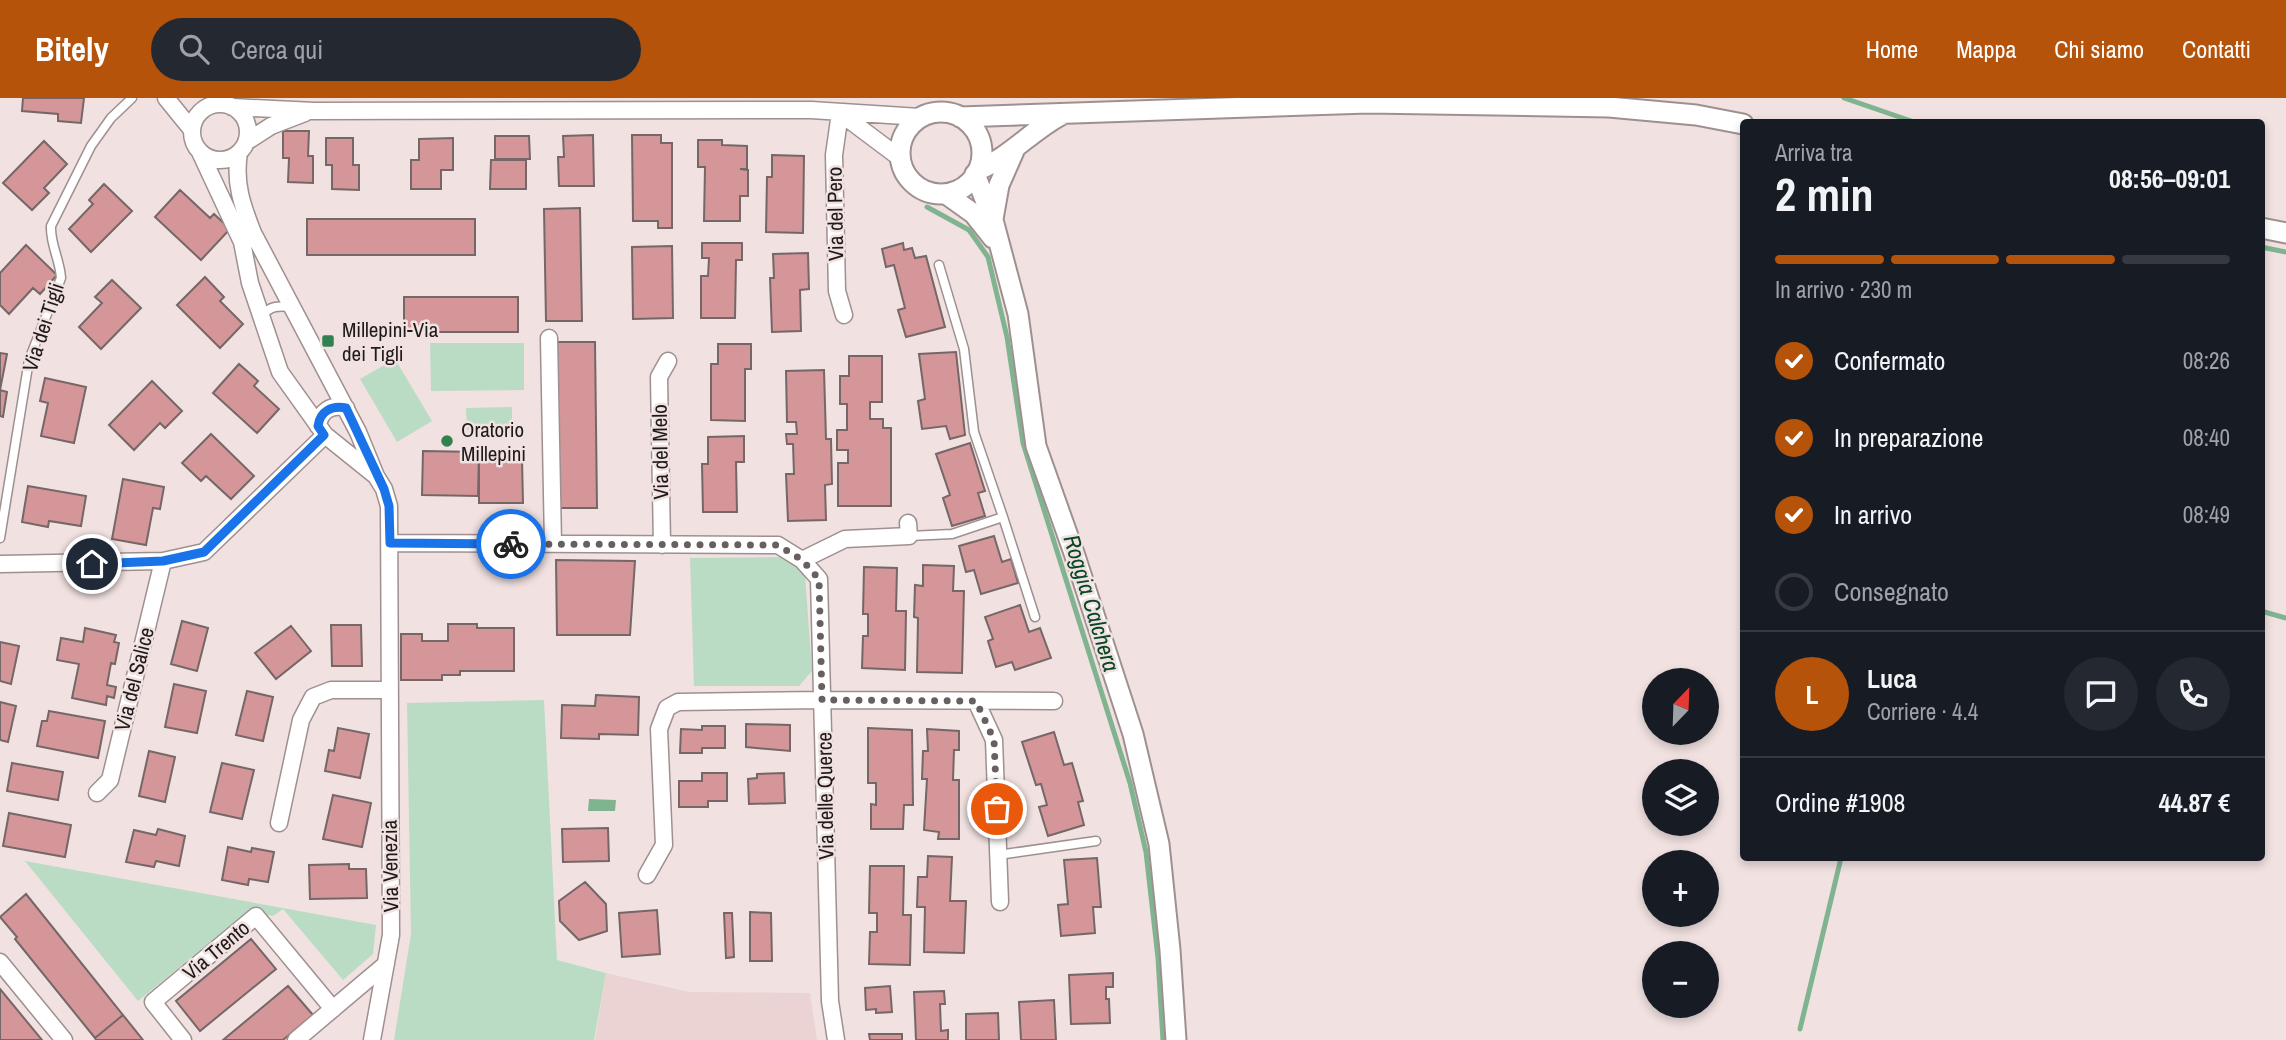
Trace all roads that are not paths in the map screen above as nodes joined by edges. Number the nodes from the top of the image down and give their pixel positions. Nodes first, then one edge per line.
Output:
1 (132, 98) edge
2 (166, 98) edge
3 (1368, 100) edge
4 (204, 102) edge
5 (598, 104) edge
6 (742, 104) edge
7 (1648, 104) edge
8 (232, 107) junction
9 (924, 110) edge
10 (954, 110) edge
11 (314, 111) junction
12 (840, 113) junction
13 (1061, 115) junction
14 (1740, 123) edge
15 (192, 130) junction
16 (243, 147) junction
17 (1014, 150) junction
18 (200, 152) junction
19 (900, 158) junction
20 (977, 172) junction
21 (946, 194) junction
22 (993, 220) junction
23 (2265, 229) edge
24 (2286, 233) edge
25 (999, 246) junction
26 (939, 265) dead end
27 (291, 307) junction
28 (844, 315) dead end
29 (262, 320) junction
30 (549, 338) dead end
31 (668, 361) dead end
32 (346, 408) junction
33 (321, 431) junction
34 (358, 432) junction
35 (338, 447) junction
36 (376, 476) junction
37 (1003, 517) junction
38 (909, 529) joint
39 (0, 538) edge
40 (390, 543) junction
41 (553, 544) junction
42 (662, 545) junction
43 (802, 560) junction
44 (163, 561) junction
45 (0, 565) edge
46 (1035, 617) dead end
47 (388, 690) junction
48 (822, 700) junction
49 (976, 701) junction
50 (1054, 701) dead end
51 (97, 793) dead end
52 (279, 823) dead end
53 (1096, 841) dead end
54 (998, 855) junction
55 (647, 876) dead end
56 (1000, 902) dead end
57 (0, 962) edge
58 (386, 964) junction
59 (333, 1009) junction
60 (64, 1040) edge
61 (183, 1040) edge
62 (296, 1040) edge
63 (372, 1040) edge
64 (836, 1040) edge
65 (1176, 1040) edge

1 - 39 lane, Via dei Tigli
2 - 15 street
3 - 7 street
3 - 13 street
4 - 8 street
4 - 15 street
5 - 6 street
5 - 11 street
6 - 12 street
7 - 14 street
8 - 11 street
8 - 16 street
9 - 10 street
9 - 12 street
9 - 19 street
10 - 13 street
10 - 20 street
11 - 16 street
12 - 19 street
12 - 28 street, Via del Pero
13 - 17 street
15 - 18 street
16 - 18 street
16 - 27 street
17 - 20 street
17 - 22 street
18 - 29 street
19 - 21 street
20 - 21 street
20 - 22 street
21 - 25 street
22 - 25 street
23 - 24 street
25 - 65 street
26 - 37 lane
27 - 29 lane
27 - 32 street
29 - 33 street
30 - 41 street
31 - 42 street, Via del Melo
32 - 33 street
32 - 34 street
33 - 35 street
33 - 44 street
34 - 35 street
34 - 36 street
35 - 36 street
36 - 40 street
37 - 38 lane
37 - 46 lane
38 - 43 street
40 - 41 street
40 - 47 street, Via Venezia
41 - 42 street
42 - 43 street
43 - 48 street, Via delle Querce
44 - 45 street
44 - 51 street, Via del Salice
47 - 52 street
47 - 58 street, Via Venezia
48 - 49 street
48 - 55 street
48 - 64 street, Via delle Querce
49 - 50 street
49 - 54 street
53 - 54 lane
54 - 56 street
57 - 60 street
58 - 59 street
58 - 63 street, Via Venezia
59 - 61 street, Via Trento
59 - 62 street

